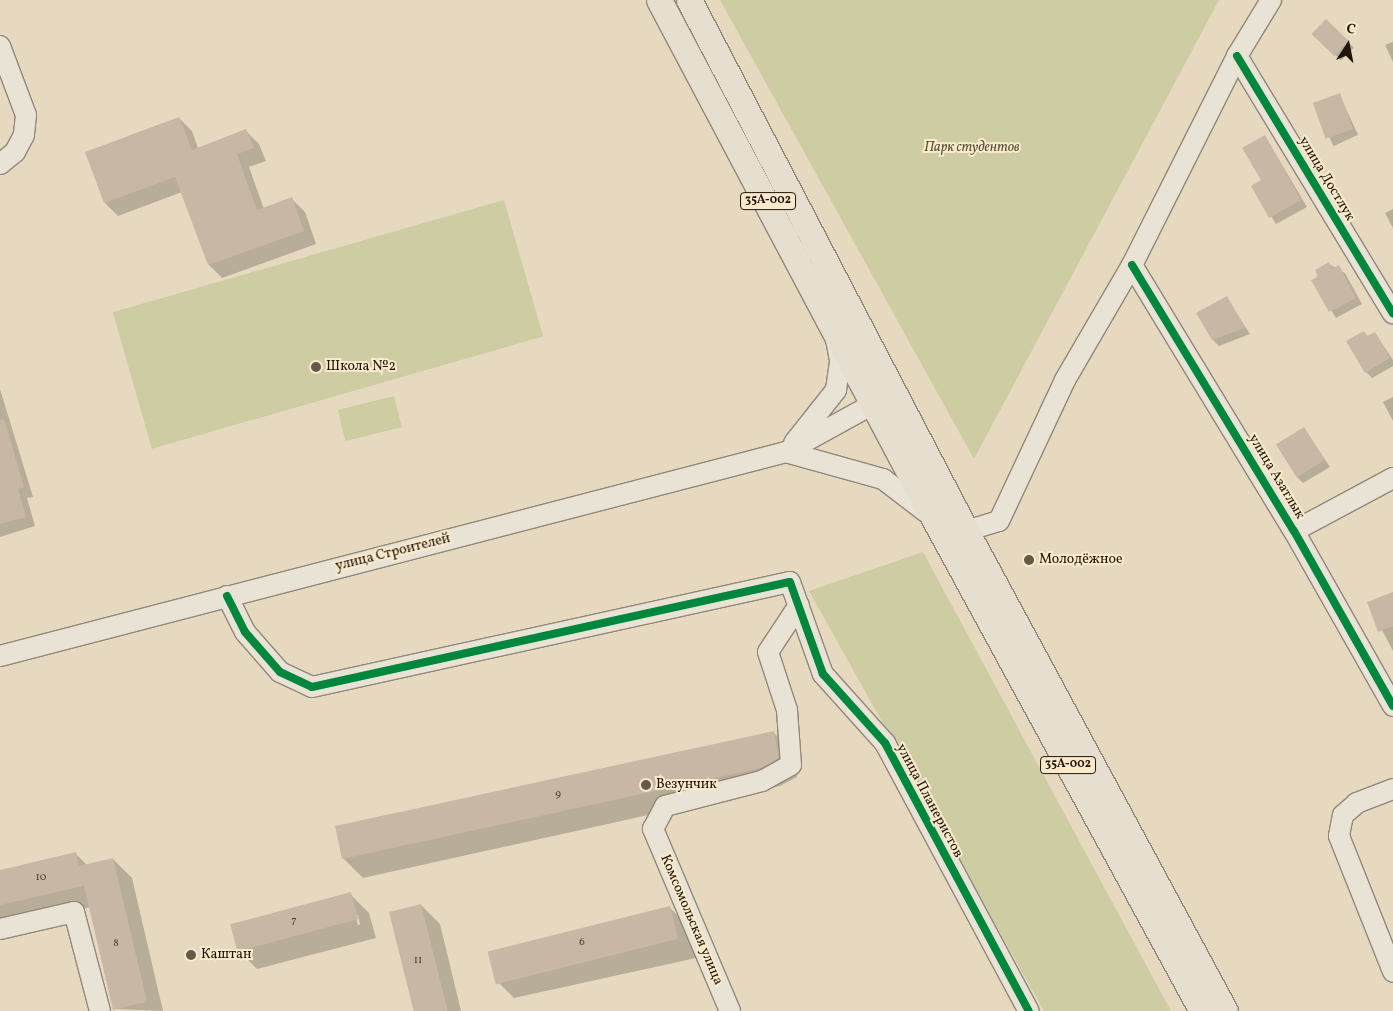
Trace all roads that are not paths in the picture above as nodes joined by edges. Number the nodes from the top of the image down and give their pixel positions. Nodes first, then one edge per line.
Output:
1 (659, 0) edge
2 (689, 0) edge
3 (1271, 0) edge
4 (0, 46) edge
5 (1237, 56) junction
6 (0, 164) edge
7 (1132, 265) junction
8 (1393, 314) edge
9 (832, 324) junction
10 (884, 398) junction
11 (786, 452) junction
12 (1393, 478) edge
13 (934, 519) junction
14 (966, 531) junction
15 (1294, 531) junction
16 (227, 596) junction
17 (799, 605) junction
18 (0, 656) edge
19 (1393, 706) edge
20 (1393, 789) edge
21 (0, 929) edge
22 (1393, 972) edge
23 (100, 1011) edge
24 (730, 1011) edge
25 (1029, 1011) edge
26 (1202, 1011) edge
27 (1225, 1011) edge

1 - 9 main road, 35А-002
2 - 10 main road, 35А-002
3 - 5 street
4 - 6 street
5 - 7 street
5 - 8 street, улица Достлук
7 - 14 street
7 - 15 street, улица Азатлык
9 - 10 main road, 35А-002
9 - 11 street
10 - 11 street, улица Строителей
10 - 13 main road, 35А-002
10 - 14 main road, 35А-002
11 - 13 street
11 - 16 street, улица Строителей
12 - 15 street
13 - 26 main road, 35А-002
14 - 27 main road, 35А-002
15 - 19 street, улица Азатлык
16 - 17 street, улица Планеристов
16 - 18 street, улица Строителей
17 - 24 street, Комсомольская улица
17 - 25 street, улица Планеристов
20 - 22 street
21 - 23 street

